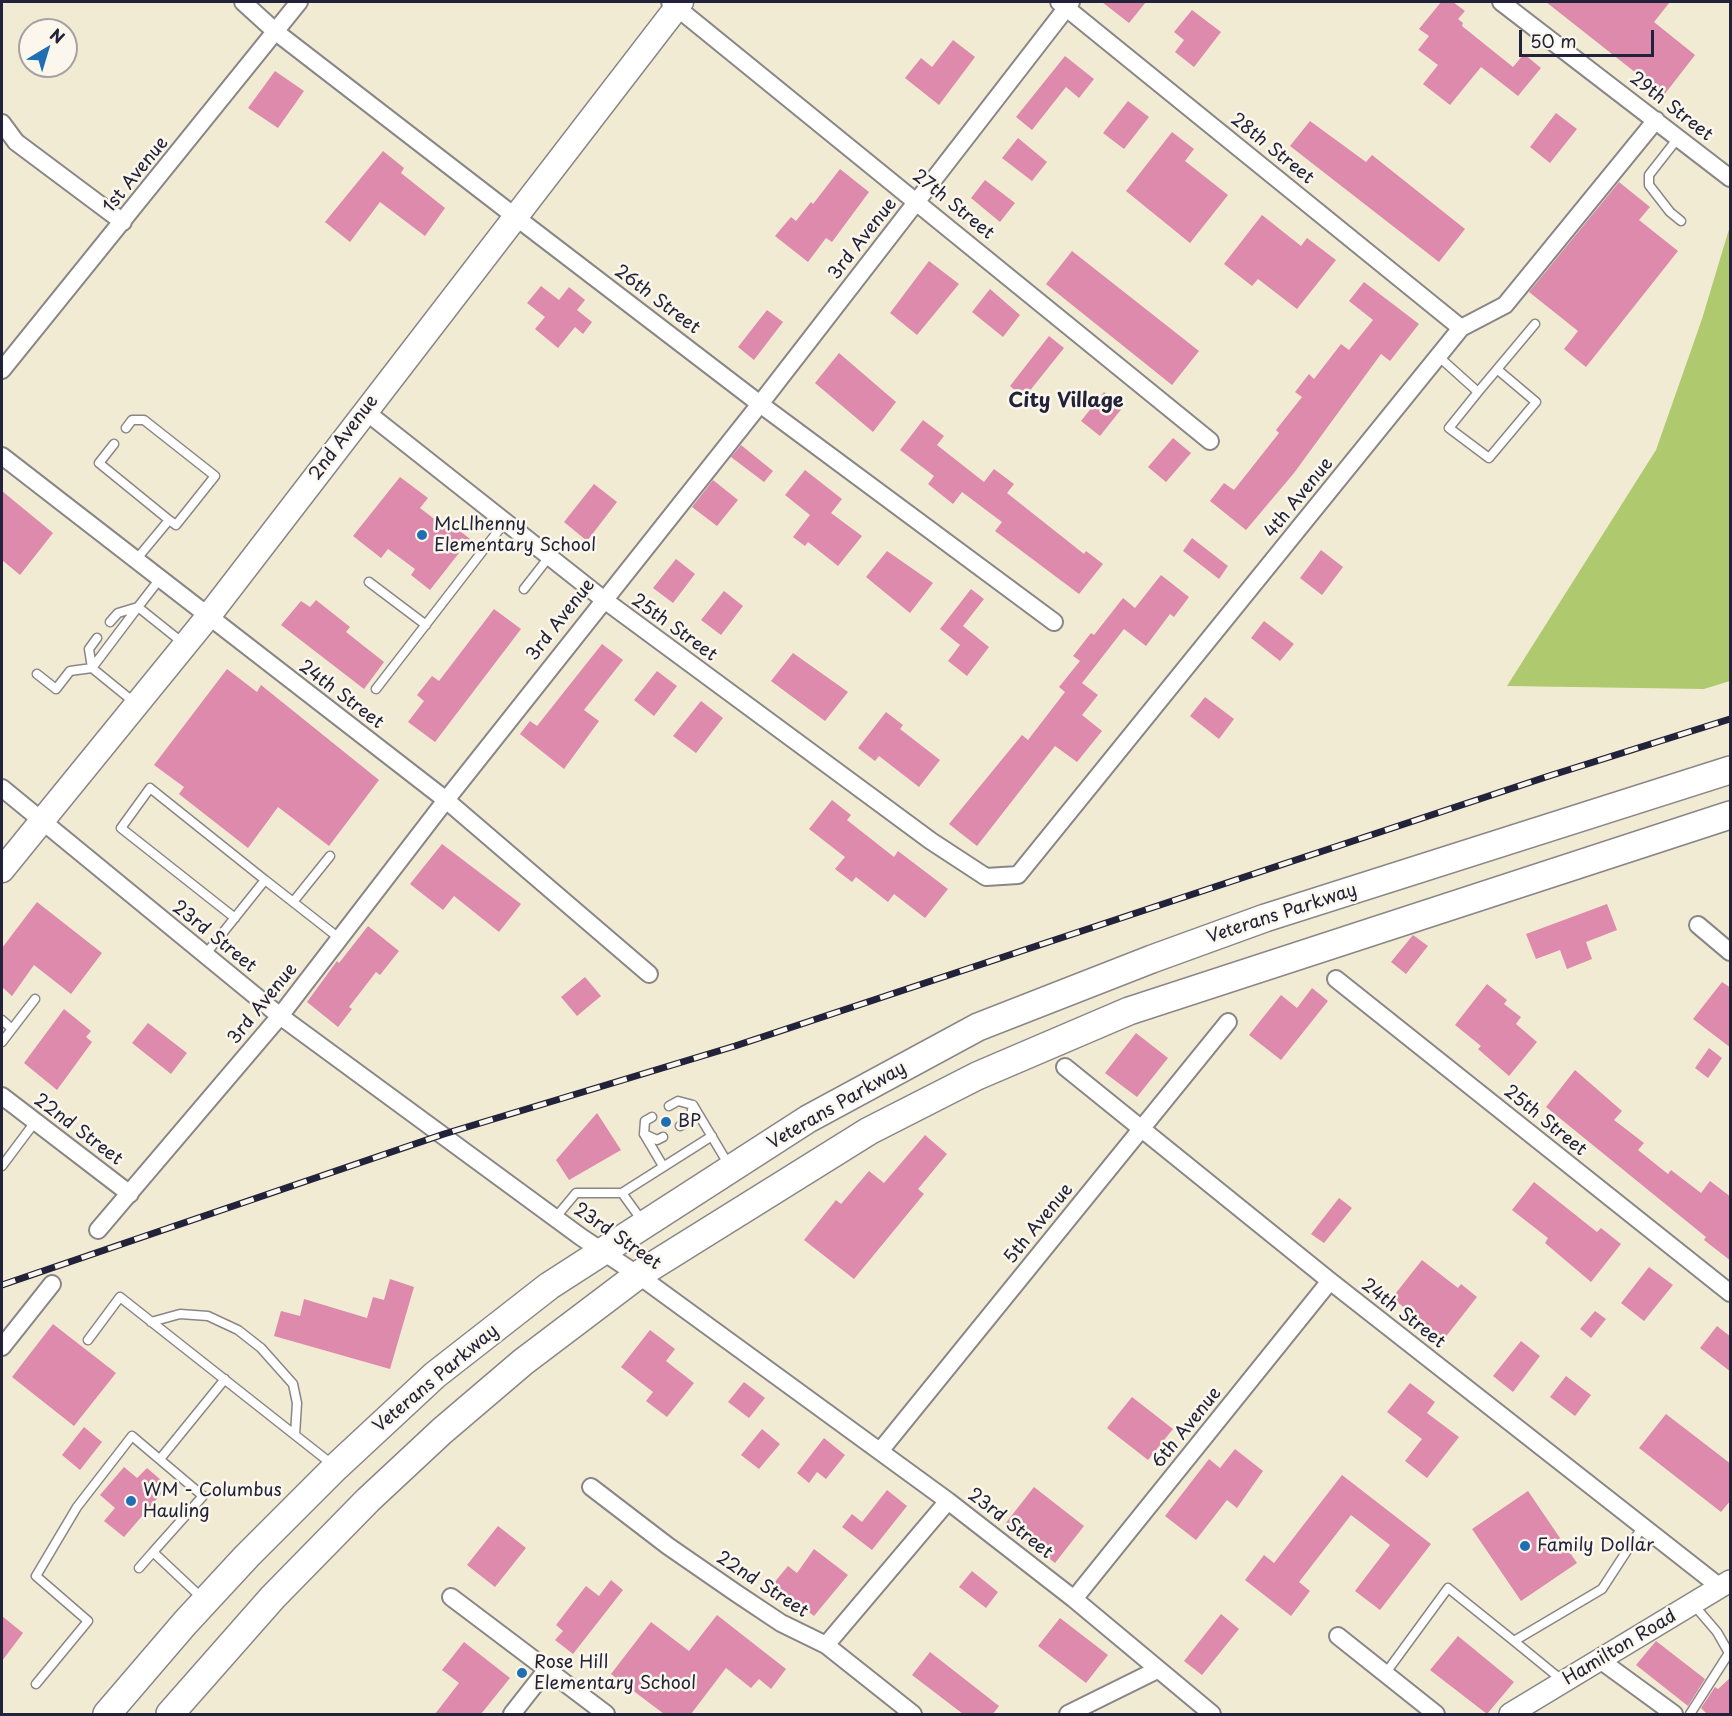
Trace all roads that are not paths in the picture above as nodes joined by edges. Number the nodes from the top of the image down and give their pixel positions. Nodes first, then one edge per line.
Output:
1 (243, 2) edge
2 (299, 2) edge
3 (1502, 2) edge
4 (676, 3) edge
5 (1065, 4) edge
6 (276, 32) junction
7 (1656, 120) junction
8 (2, 123) edge
9 (1678, 137) junction
10 (1731, 178) edge
11 (917, 201) junction
12 (517, 218) junction
13 (1681, 221) dead end
14 (123, 222) junction
15 (1535, 324) dead end
16 (1461, 328) junction
17 (1438, 357) junction
18 (2, 370) edge
19 (1498, 370) junction
20 (1478, 392) junction
21 (760, 404) junction
22 (365, 411) junction
23 (126, 428) dead end
24 (1210, 441) dead end
25 (114, 444) dead end
26 (2, 456) edge
27 (169, 520) junction
28 (505, 522) junction
29 (549, 557) junction
30 (135, 561) junction
31 (159, 580) junction
32 (369, 582) dead end
33 (524, 589) dead end
34 (603, 599) junction
35 (138, 607) junction
36 (207, 618) junction
37 (110, 622) dead end
38 (1054, 622) dead end
39 (426, 625) junction
40 (98, 638) dead end
41 (185, 645) junction
42 (92, 668) junction
43 (37, 674) dead end
44 (376, 688) dead end
45 (136, 704) junction
46 (1731, 770) edge
47 (2, 788) edge
48 (446, 800) junction
49 (1731, 815) edge
50 (40, 820) junction
51 (330, 856) dead end
52 (968, 866) joint
53 (2, 870) edge
54 (265, 880) junction
55 (293, 902) junction
56 (235, 918) junction
57 (1698, 925) dead end
58 (339, 938) junction
59 (1731, 951) edge
60 (205, 955) junction
61 (649, 974) dead end
62 (1336, 978) dead end
63 (35, 999) dead end
64 (280, 1016) junction
65 (2, 1020) edge
66 (1228, 1022) dead end
67 (12, 1029) junction
68 (2, 1042) edge
69 (1065, 1067) dead end
70 (2, 1096) edge
71 (693, 1105) junction
72 (669, 1106) dead end
73 (652, 1117) dead end
74 (35, 1122) junction
75 (680, 1126) dead end
76 (1142, 1129) junction
77 (644, 1134) junction
78 (712, 1136) junction
79 (663, 1137) dead end
80 (2, 1166) edge
81 (663, 1166) junction
82 (731, 1168) junction
83 (622, 1193) junction
84 (130, 1194) junction
85 (556, 1217) junction
86 (645, 1225) junction
87 (98, 1230) dead end
88 (602, 1251) junction
89 (638, 1275) junction
90 (1330, 1281) junction
91 (52, 1284) dead end
92 (1731, 1293) edge
93 (152, 1322) junction
94 (88, 1340) dead end
95 (2, 1347) edge
96 (225, 1380) junction
97 (295, 1435) junction
98 (880, 1451) junction
99 (160, 1459) junction
100 (336, 1467) junction
101 (591, 1487) dead end
102 (948, 1501) junction
103 (1643, 1526) junction
104 (153, 1552) junction
105 (139, 1568) dead end
106 (1725, 1584) edge
107 (451, 1597) dead end
108 (1074, 1599) junction
109 (205, 1601) junction
110 (1693, 1604) junction
111 (1338, 1635) dead end
112 (1514, 1641) junction
113 (826, 1645) junction
114 (1600, 1660) junction
115 (548, 1668) junction
116 (1156, 1670) junction
117 (1386, 1674) junction
118 (1564, 1682) junction
119 (36, 1684) dead end
120 (107, 1714) edge
121 (170, 1714) edge
122 (512, 1714) edge
123 (606, 1714) edge
124 (913, 1714) edge
125 (1068, 1714) edge
126 (1212, 1714) edge
127 (1436, 1714) edge
128 (1510, 1714) edge
129 (1674, 1714) edge
130 (1690, 1714) edge

1 - 6 street, 26th Street
2 - 6 street, 1st Avenue
3 - 7 street, 29th Street
4 - 11 street, 27th Street
4 - 12 main road, 2nd Avenue
5 - 11 street, 3rd Avenue
5 - 16 street, 28th Street
6 - 12 street, 26th Street
6 - 14 street, 1st Avenue
7 - 9 street, 29th Street
7 - 16 street, 4th Avenue
8 - 14 street
9 - 10 street, 29th Street
9 - 13 lane
11 - 21 street, 3rd Avenue
11 - 24 street, 27th Street
12 - 21 street, 26th Street
12 - 22 main road, 2nd Avenue
14 - 18 street, 1st Avenue
15 - 19 lane
16 - 17 street, 4th Avenue
17 - 20 lane
17 - 52 street, 4th Avenue
19 - 20 lane
19 - 20 lane
21 - 34 street, 3rd Avenue
21 - 38 street, 26th Street
22 - 28 street, 25th Street
22 - 36 main road, 2nd Avenue
23 - 27 lane
25 - 27 lane
26 - 30 street, 24th Street
27 - 30 lane
28 - 29 street, 25th Street
28 - 39 lane
29 - 33 lane
29 - 34 street, 25th Street
30 - 31 street, 24th Street
31 - 35 lane
31 - 36 street, 24th Street
32 - 39 lane
34 - 48 street, 3rd Avenue
34 - 52 street, 25th Street
35 - 37 lane
35 - 41 lane
35 - 42 lane
36 - 41 main road, 2nd Avenue
36 - 48 street, 24th Street
39 - 44 lane
40 - 42 lane
41 - 45 main road, 2nd Avenue
42 - 43 lane
42 - 45 lane
45 - 50 main road, 2nd Avenue
46 - 82 main road, Veterans Parkway
47 - 50 street, 23rd Street
48 - 58 street, 3rd Avenue
48 - 61 street, 24th Street
49 - 89 main road, Veterans Parkway
50 - 53 main road, 2nd Avenue
50 - 60 street, 23rd Street
51 - 55 lane
54 - 55 lane
54 - 56 lane
54 - 56 lane
55 - 58 lane
56 - 60 lane
57 - 59 street
58 - 64 street, 3rd Avenue
60 - 64 street, 23rd Street
62 - 92 street, 25th Street
63 - 67 lane
64 - 84 street, 3rd Avenue
64 - 85 street, 23rd Street
65 - 67 lane
66 - 76 street, 5th Avenue
67 - 68 lane
69 - 76 street, 24th Street
70 - 74 street, 22nd Street
71 - 72 lane
71 - 75 lane
71 - 78 lane
73 - 77 lane
74 - 80 lane
74 - 84 street, 22nd Street
76 - 90 street, 24th Street
76 - 98 street, 5th Avenue
77 - 79 lane
77 - 81 lane
78 - 81 lane
78 - 82 lane
81 - 83 lane
82 - 86 main road, Veterans Parkway
83 - 85 lane
83 - 86 lane
84 - 87 street, 3rd Avenue
85 - 88 street, 23rd Street
86 - 88 main road, Veterans Parkway
88 - 89 street, 23rd Street
88 - 100 main road, Veterans Parkway
89 - 98 street, 23rd Street
89 - 121 main road, Veterans Parkway
90 - 103 street, 24th Street
90 - 108 street, 6th Avenue
91 - 95 street
93 - 94 lane
93 - 96 lane
93 - 97 lane
96 - 97 lane
96 - 99 lane
97 - 100 lane
98 - 102 street, 23rd Street
99 - 104 lane
99 - 119 lane
100 - 109 main road, Veterans Parkway
101 - 113 street, 22nd Street
102 - 108 street, 23rd Street
102 - 113 street
103 - 106 street, 24th Street
103 - 112 lane
104 - 105 lane
104 - 109 lane
106 - 110 street, Hamilton Road
107 - 115 street
108 - 116 street, 23rd Street
109 - 120 main road, Veterans Parkway
110 - 114 street, Hamilton Road
110 - 130 lane
111 - 117 street
112 - 117 lane
112 - 118 lane
113 - 124 street, 22nd Street
114 - 118 street, Hamilton Road
114 - 129 street
115 - 122 street
115 - 123 street
116 - 125 street
116 - 126 street, 23rd Street
117 - 127 street
118 - 128 street, Hamilton Road

